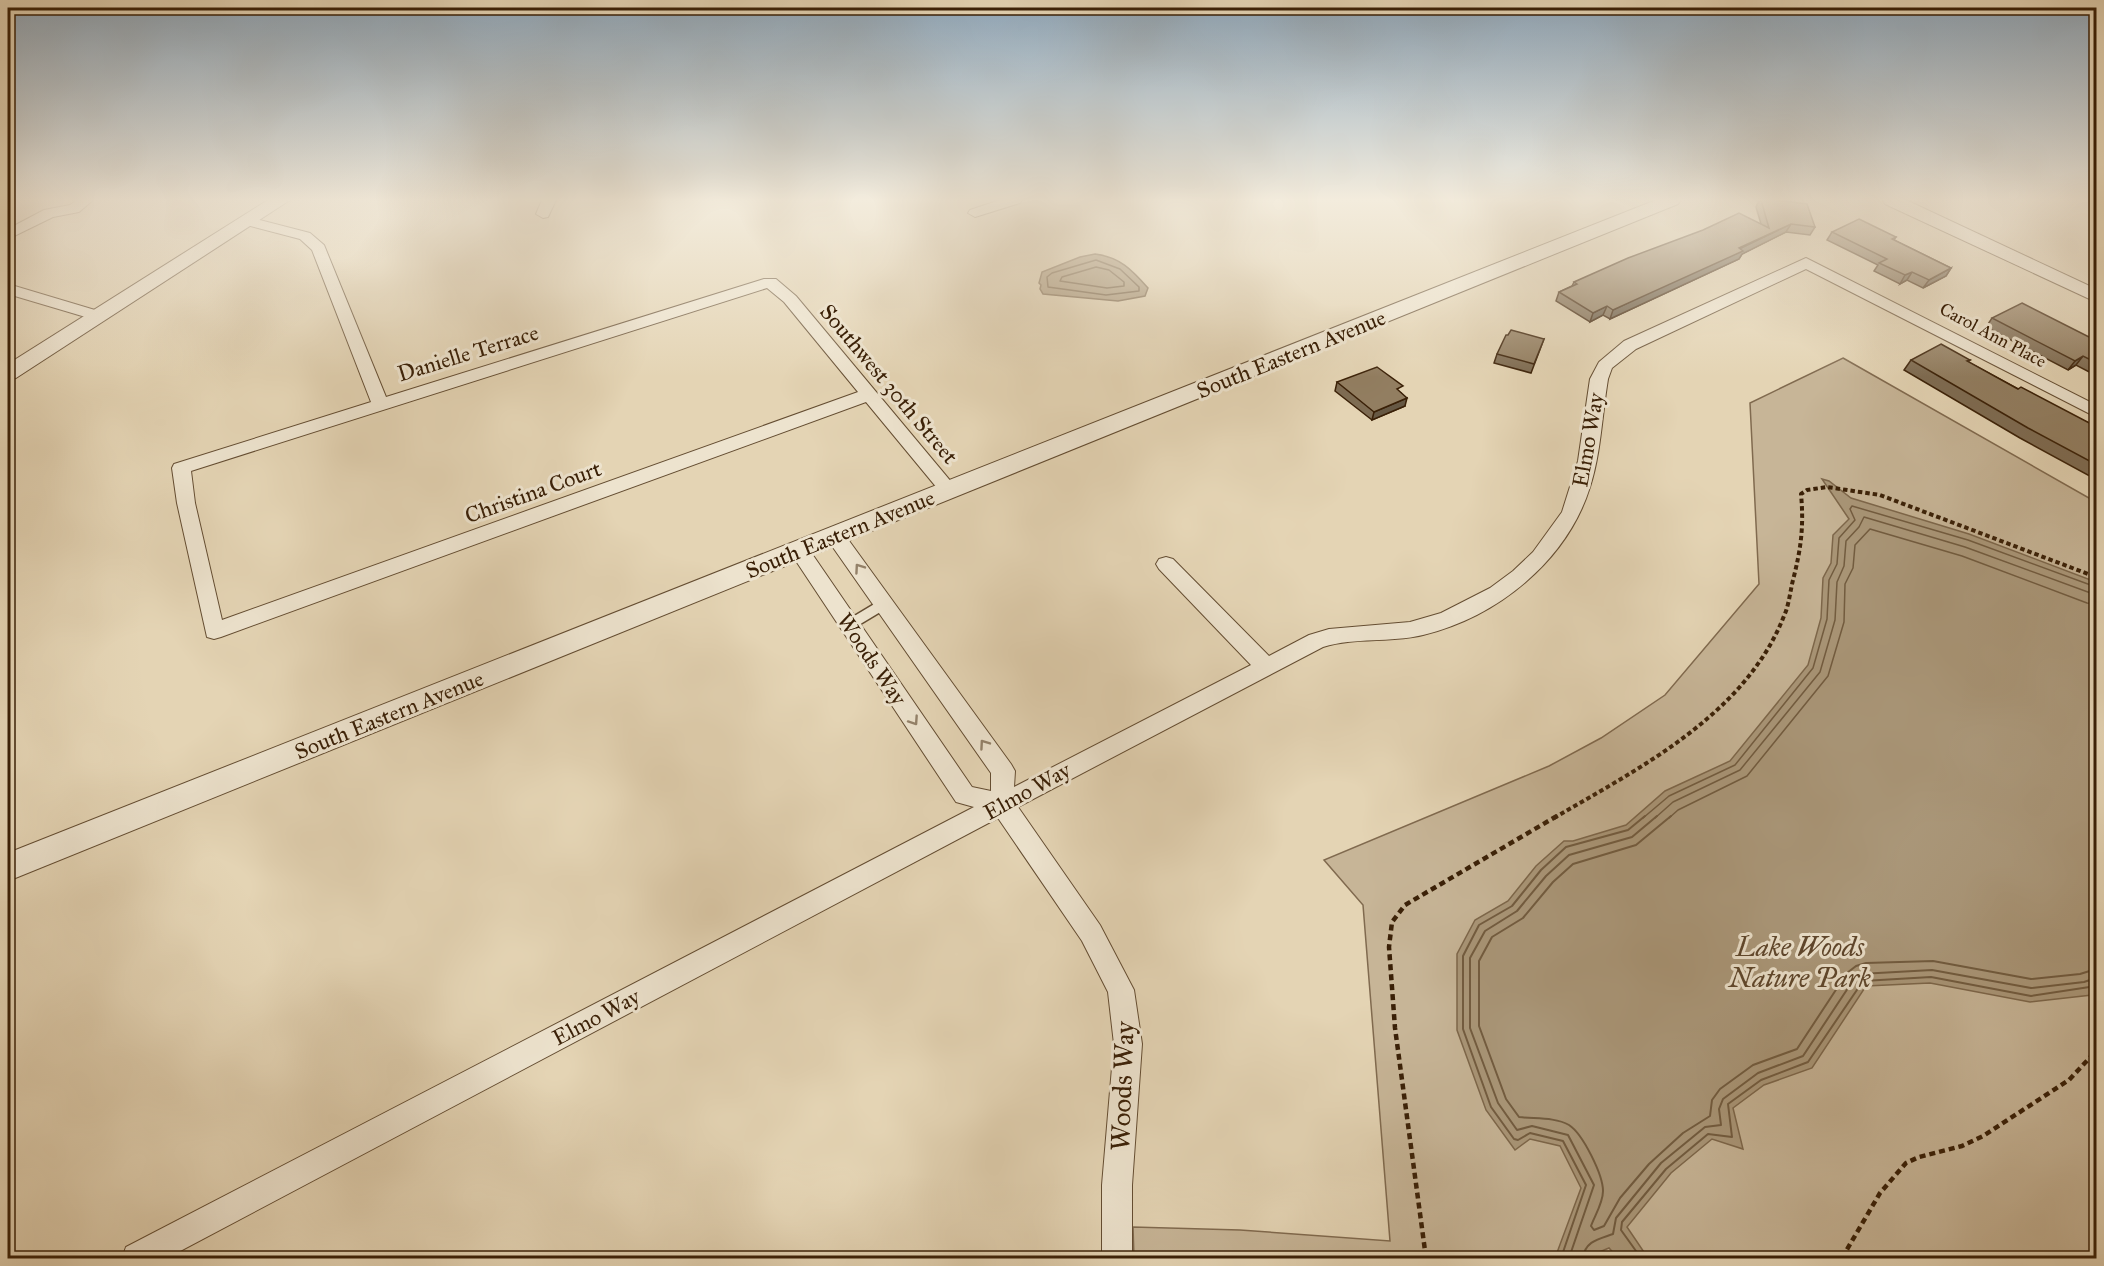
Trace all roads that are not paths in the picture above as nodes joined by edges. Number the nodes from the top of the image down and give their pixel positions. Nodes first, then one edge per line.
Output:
1 (188, 259) edge
2 (323, 259) edge
3 (1525, 259) edge
4 (2018, 259) edge
5 (1806, 262) joint
6 (770, 282) joint
7 (8, 289) edge
8 (2097, 296) edge
9 (99, 316) junction
10 (8, 374) edge
11 (868, 395) junction
12 (380, 404) junction
13 (2097, 412) edge
14 (181, 468) joint
15 (949, 490) junction
16 (835, 536) junction
17 (799, 550) junction
18 (1166, 564) dead end
19 (884, 603) junction
20 (849, 625) junction
21 (1266, 667) junction
22 (1002, 804) junction
23 (8, 867) edge
24 (137, 1258) edge
25 (1116, 1258) edge

1 - 9 street
2 - 12 street
3 - 15 street, South Eastern Avenue
4 - 8 street
5 - 13 street, Carol Ann Place
5 - 21 street, Elmo Way
6 - 11 street, Southwest 30th Street
6 - 12 street, Danielle Terrace
7 - 9 street
9 - 10 street
11 - 14 street, Christina Court
11 - 15 street, Southwest 30th Street
12 - 14 street, Danielle Terrace
15 - 16 street, South Eastern Avenue
16 - 17 street, South Eastern Avenue
19 -> 16 street, Woods Way
17 - 20 street, Woods Way
17 - 23 street, South Eastern Avenue
18 - 21 street
19 - 20 lane
22 -> 19 street, Woods Way
20 -> 22 street, Woods Way
21 - 22 street, Elmo Way
22 - 24 street, Elmo Way
22 - 25 street, Woods Way

